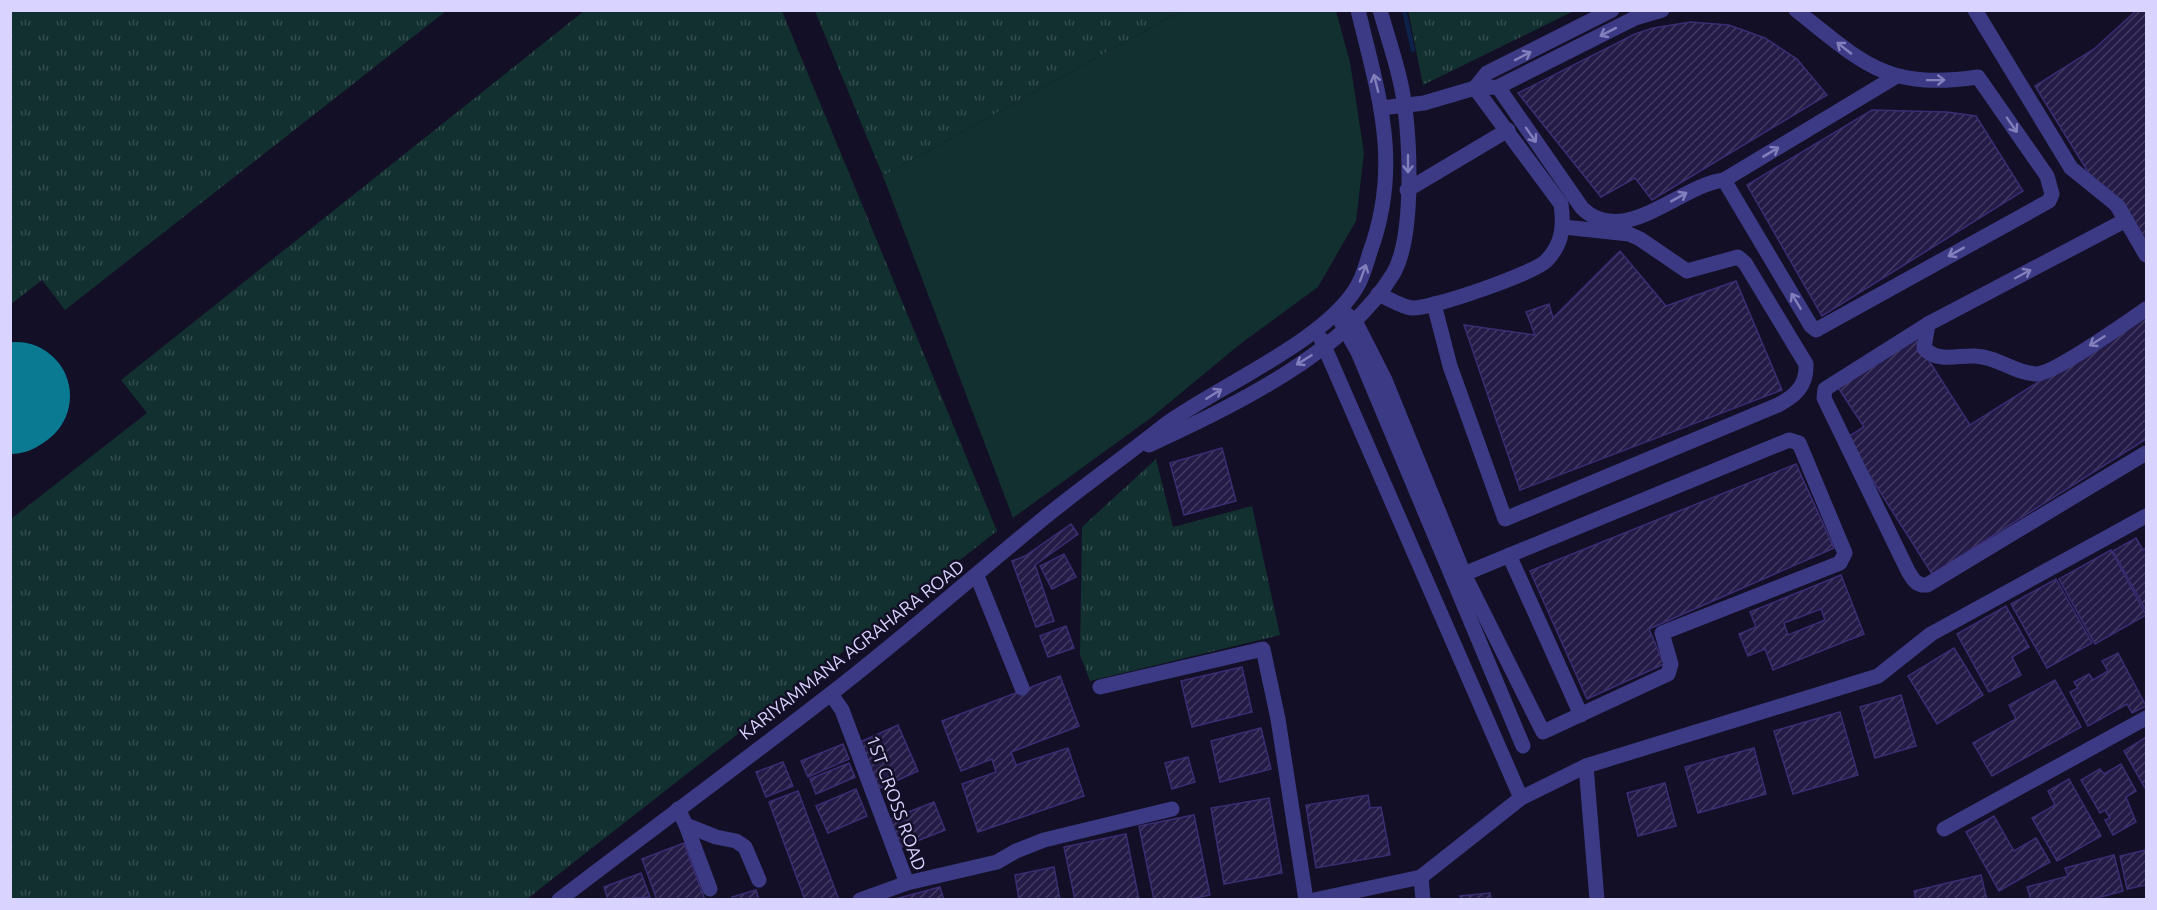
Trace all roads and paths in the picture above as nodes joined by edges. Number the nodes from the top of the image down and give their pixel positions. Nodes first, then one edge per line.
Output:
1 (1358, 10) edge
2 (1380, 10) edge
3 (1612, 10) edge
4 (1662, 10) edge
5 (1796, 10) edge
6 (1975, 10) edge
7 (1895, 76) junction
8 (1498, 87) junction
9 (1475, 88) junction
10 (1405, 106) junction
11 (1382, 108) junction
12 (1508, 130) junction
13 (1724, 180) junction
14 (1407, 190) junction
15 (2126, 220) junction
16 (1564, 226) junction
17 (2146, 255) edge
18 (1378, 294) junction
19 (1434, 304) junction
20 (2146, 309) edge
21 (1337, 311) junction
22 (1928, 324) junction
23 (1352, 326) junction
24 (1316, 330) junction
25 (1324, 347) junction
26 (2146, 453) edge
27 (1130, 454) junction
28 (2146, 516) edge
29 (1509, 555) junction
30 (1464, 574) junction
31 (977, 576) junction
32 (1100, 687) dead end
33 (1022, 688) dead end
34 (831, 693) junction
35 (1581, 716) junction
36 (2146, 718) edge
37 (1523, 746) dead end
38 (1586, 766) junction
39 (1521, 798) junction
40 (678, 809) junction
41 (1172, 809) dead end
42 (686, 825) junction
43 (1944, 829) dead end
44 (1421, 877) junction
45 (759, 880) dead end
46 (907, 883) junction
47 (710, 889) dead end
48 (559, 900) edge
49 (860, 900) edge
50 (1306, 900) edge
51 (1314, 900) edge
52 (1423, 900) edge
53 (1597, 900) edge

11 -> 1 street, KARIYAMMANA AGRAHARA ROAD
2 - 10 street
9 -> 3 street
4 -> 8 street
7 -> 5 street
6 - 15 street
13 -> 7 street
7 -> 13 street
8 - 9 street
8 -> 13 street
9 - 10 street
9 - 12 street
10 - 11 street
10 -> 14 street
21 -> 11 street, KARIYAMMANA AGRAHARA ROAD
12 - 14 street
12 - 16 street
14 - 18 street
15 - 17 street
22 -> 15 street
16 - 19 street
16 - 19 street
18 - 19 street
18 - 23 street
20 -> 22 street
21 - 23 street
21 - 24 street, KARIYAMMANA AGRAHARA ROAD
22 - 26 street
23 - 25 street
23 - 30 street
23 - 37 street
24 - 25 street
27 -> 24 street, KARIYAMMANA AGRAHARA ROAD
25 -> 27 street
25 - 39 street
27 - 31 street, KARIYAMMANA AGRAHARA ROAD
28 - 38 street
29 - 30 street
29 - 35 street
29 - 35 street
30 - 35 street
31 - 33 street
31 - 34 street, KARIYAMMANA AGRAHARA ROAD
32 - 50 street
34 - 40 street, KARIYAMMANA AGRAHARA ROAD
34 - 46 street, 1ST CROSS ROAD
36 - 43 street
38 - 39 street
38 - 53 street
39 - 44 street
40 - 42 street
40 - 48 street, KARIYAMMANA AGRAHARA ROAD
41 - 46 street
42 - 45 street
42 - 47 street
44 - 51 street
44 - 52 street
46 - 49 street, 1ST CROSS ROAD

